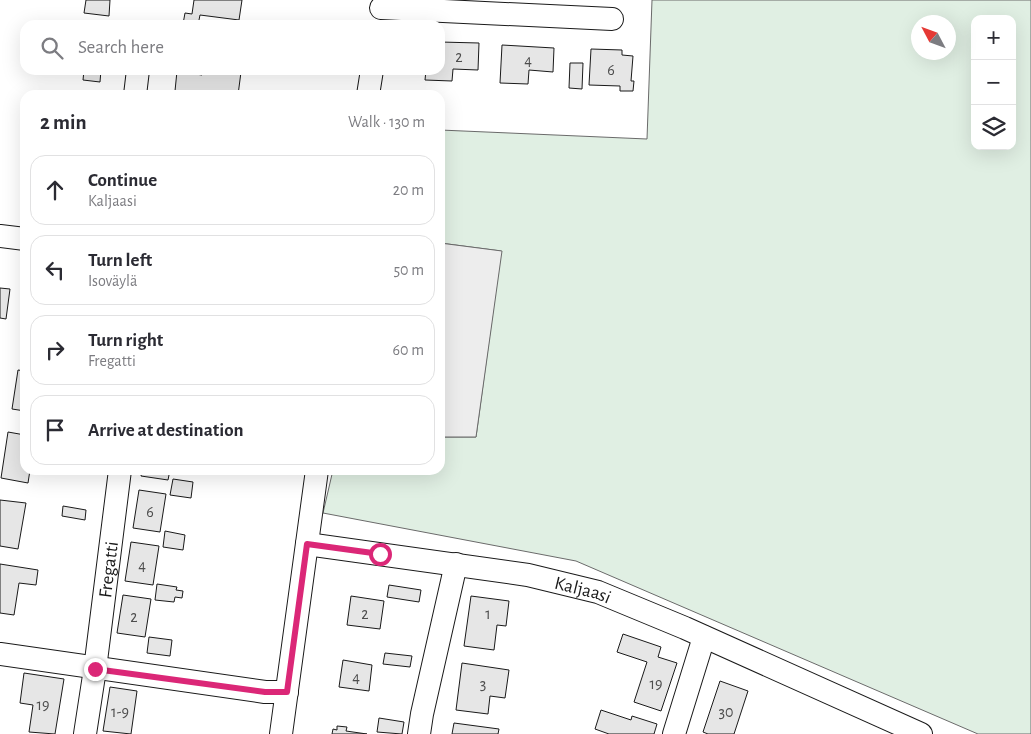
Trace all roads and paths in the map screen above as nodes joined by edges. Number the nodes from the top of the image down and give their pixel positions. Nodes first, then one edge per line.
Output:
1 (380, 11) edge
2 (612, 19) dead end
3 (137, 75) edge
4 (371, 75) edge
5 (136, 90) edge
6 (369, 90) edge
7 (0, 236) edge
8 (20, 238) edge
9 (119, 475) edge
10 (316, 475) edge
11 (307, 544) junction
12 (456, 564) junction
13 (704, 637) junction
14 (0, 654) edge
15 (95, 669) junction
16 (287, 692) junction
17 (85, 734) edge
18 (281, 734) edge
19 (419, 734) edge
20 (674, 734) edge
21 (921, 734) edge

1 - 2 street
3 - 5 street
4 - 6 street
7 - 8 street
9 - 15 street, Fregatti
10 - 11 street
11 - 12 street, Kaljaasi
11 - 16 street
12 - 13 street, Kaljaasi
12 - 19 street
13 - 20 street
13 - 21 street, Kaljaasi
14 - 15 street
15 - 16 street
15 - 17 street, Fregatti
16 - 18 street

